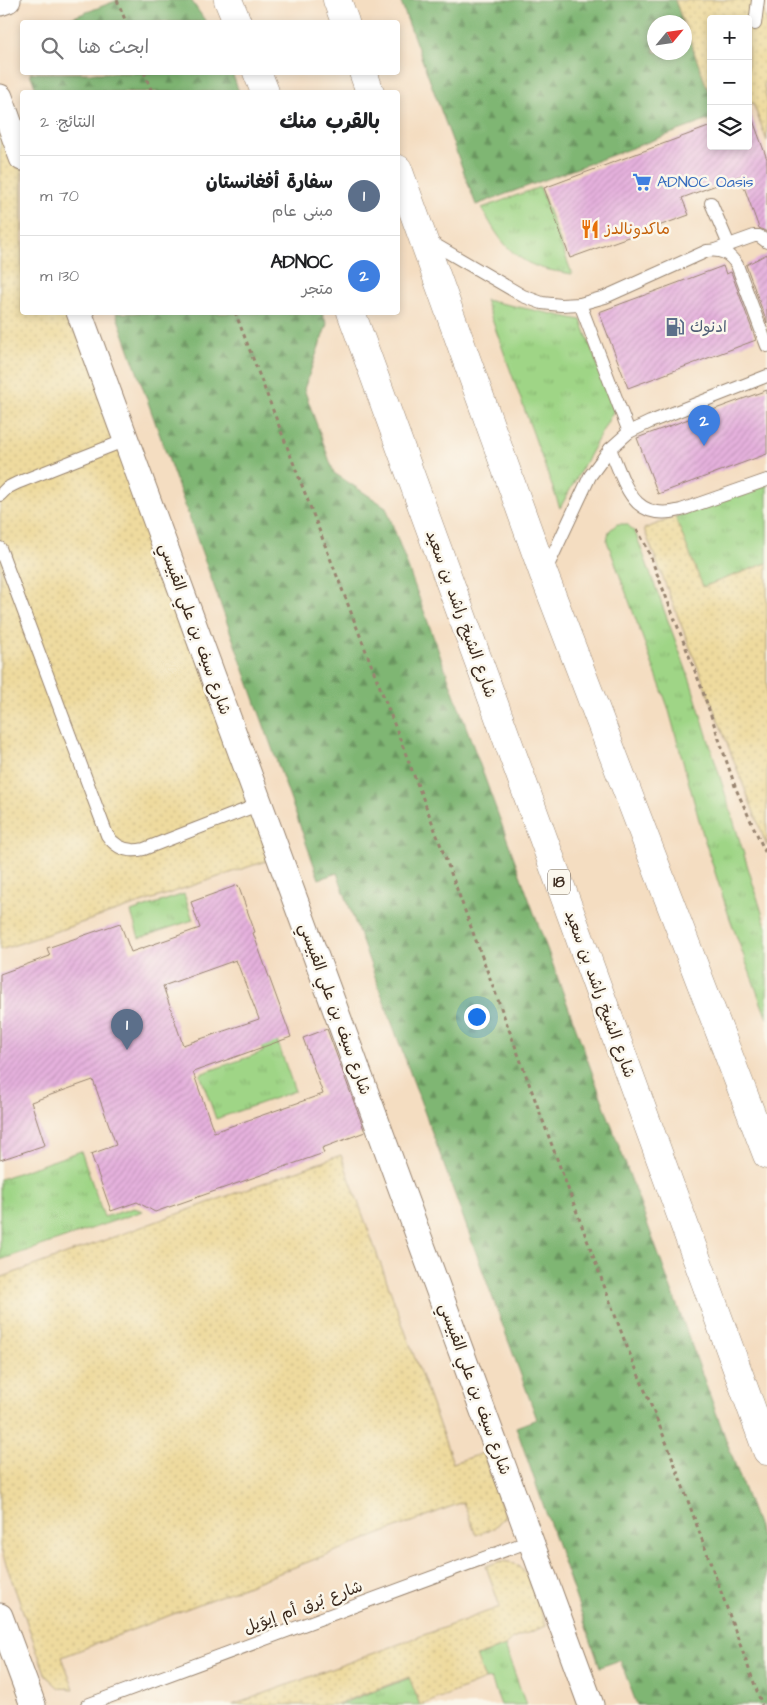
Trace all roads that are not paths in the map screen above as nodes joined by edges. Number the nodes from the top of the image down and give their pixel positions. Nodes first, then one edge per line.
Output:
1 (8, 0) edge
2 (337, 0) edge
3 (758, 0) edge
4 (0, 3) edge
5 (344, 20) edge
6 (755, 24) dead end
7 (258, 75) edge
8 (364, 75) edge
9 (264, 90) edge
10 (369, 90) edge
11 (0, 97) edge
12 (20, 152) edge
13 (400, 175) edge
14 (711, 203) dead end
15 (422, 237) junction
16 (767, 242) edge
17 (729, 245) junction
18 (715, 250) junction
19 (580, 304) junction
20 (80, 315) edge
21 (351, 315) edge
22 (767, 346) edge
23 (767, 376) edge
24 (629, 432) junction
25 (126, 440) junction
26 (610, 449) junction
27 (767, 480) edge
28 (0, 495) edge
29 (0, 548) edge
30 (544, 574) junction
31 (260, 804) junction
32 (767, 1154) edge
33 (767, 1451) edge
34 (530, 1541) junction
35 (0, 1616) edge
36 (32, 1705) edge
37 (87, 1705) edge
38 (591, 1705) edge

1 - 4 street
2 - 5 main road
3 - 6 lane
7 - 9 main road
8 - 10 main road
11 - 12 street
13 - 15 main road
14 - 17 lane
15 - 19 lane
15 - 30 main road
16 - 17 lane
17 - 18 lane
18 - 19 lane
18 - 22 lane
19 - 24 lane
20 - 25 street, شارع سيف بن علي القبيسي
21 - 33 main road, شارع الشيخ راشد بن سعيد / 18
23 - 24 lane
24 - 26 lane
25 - 28 lane
25 - 31 street, شارع سيف بن علي القبيسي
26 - 27 lane
26 - 30 lane
29 - 31 lane
30 - 32 main road
31 - 34 street, شارع سيف بن علي القبيسي
34 - 37 lane, شارع بُرق أم إيوَيل
34 - 38 street, شارع سيف بن علي القبيسي
35 - 36 street

